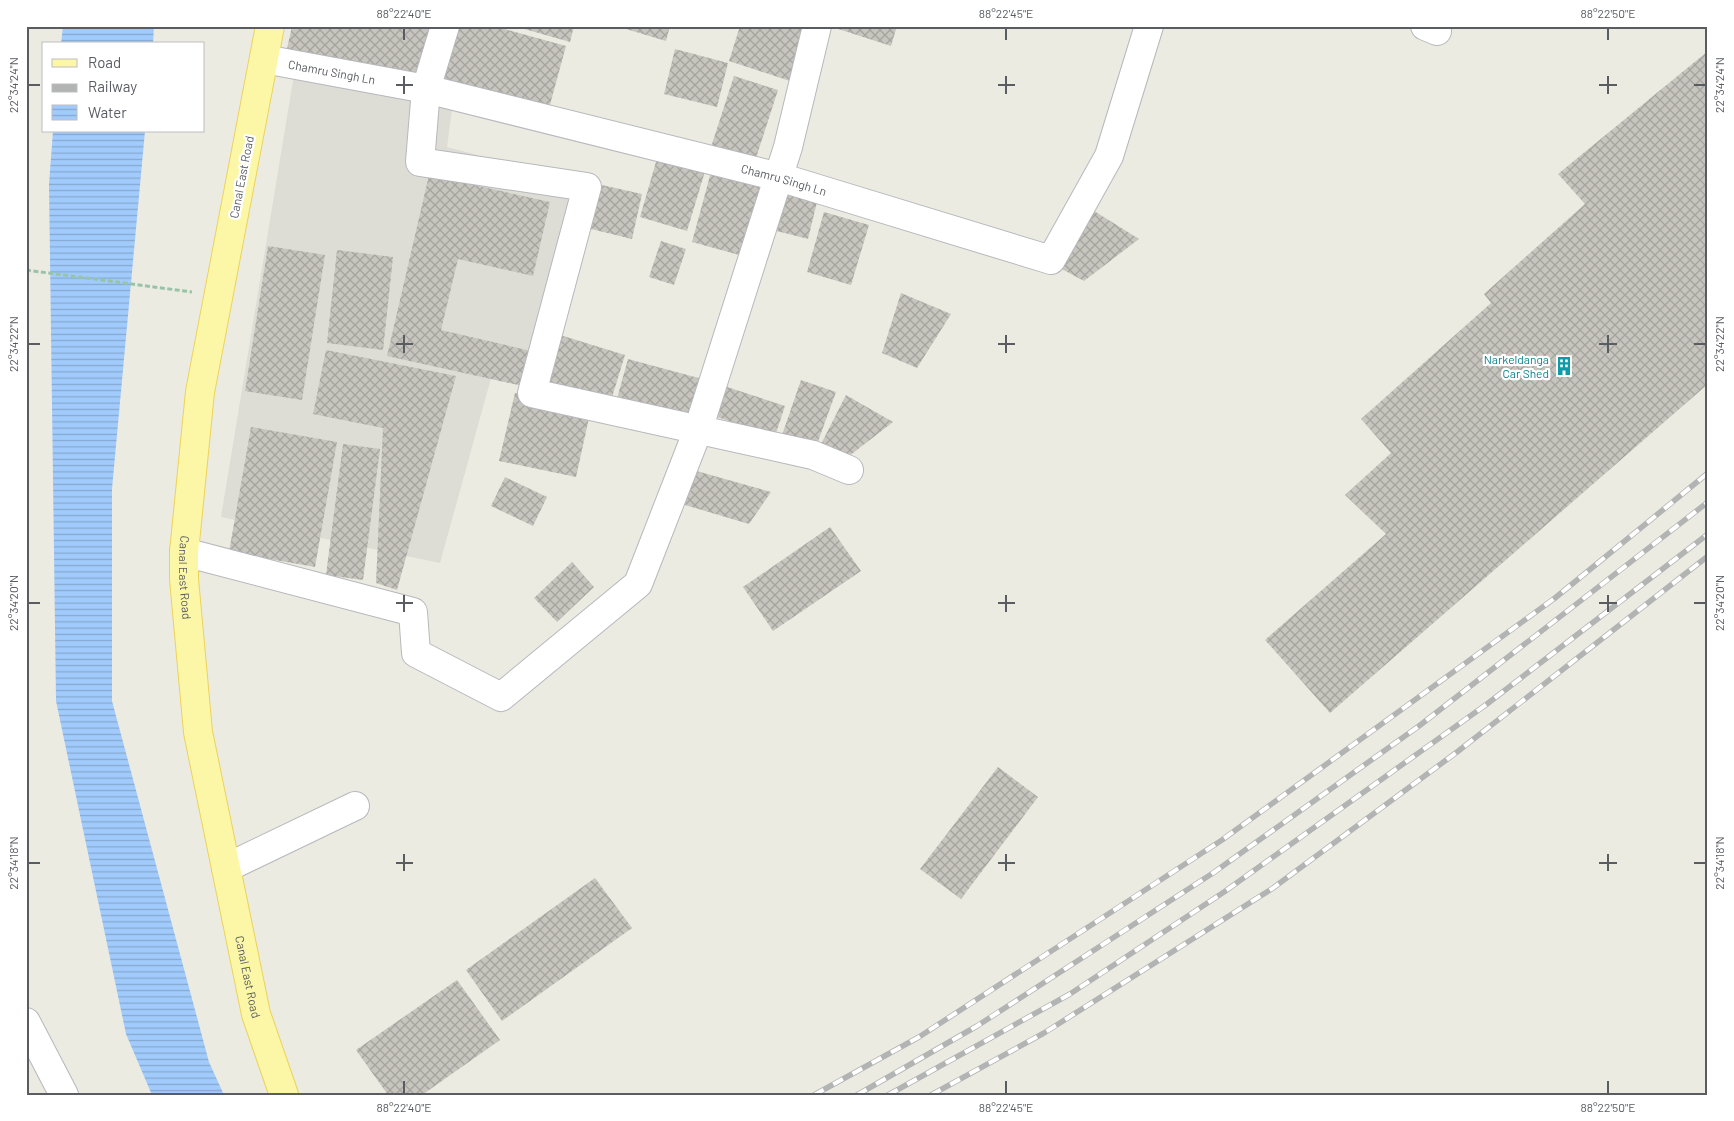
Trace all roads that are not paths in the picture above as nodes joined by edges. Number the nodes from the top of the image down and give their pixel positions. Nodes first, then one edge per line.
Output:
1 (270, 26) edge
2 (445, 26) edge
3 (817, 26) edge
4 (1149, 26) edge
5 (264, 59) junction
6 (426, 89) junction
7 (778, 177) junction
8 (698, 430) junction
9 (849, 470) dead end
10 (184, 552) junction
11 (355, 806) dead end
12 (226, 868) junction
13 (26, 1022) edge
14 (64, 1095) edge
15 (284, 1095) edge

1 - 5 main road, Canal East Road
2 - 6 street
3 - 7 street
4 - 7 street, Chamru Singh Ln
5 - 6 street, Chamru Singh Ln
5 - 10 main road, Canal East Road
6 - 7 street, Chamru Singh Ln
6 - 8 street
7 - 8 street
8 - 9 street
8 - 10 street
10 - 12 main road, Canal East Road
11 - 12 street
12 - 15 main road, Canal East Road
13 - 14 street

